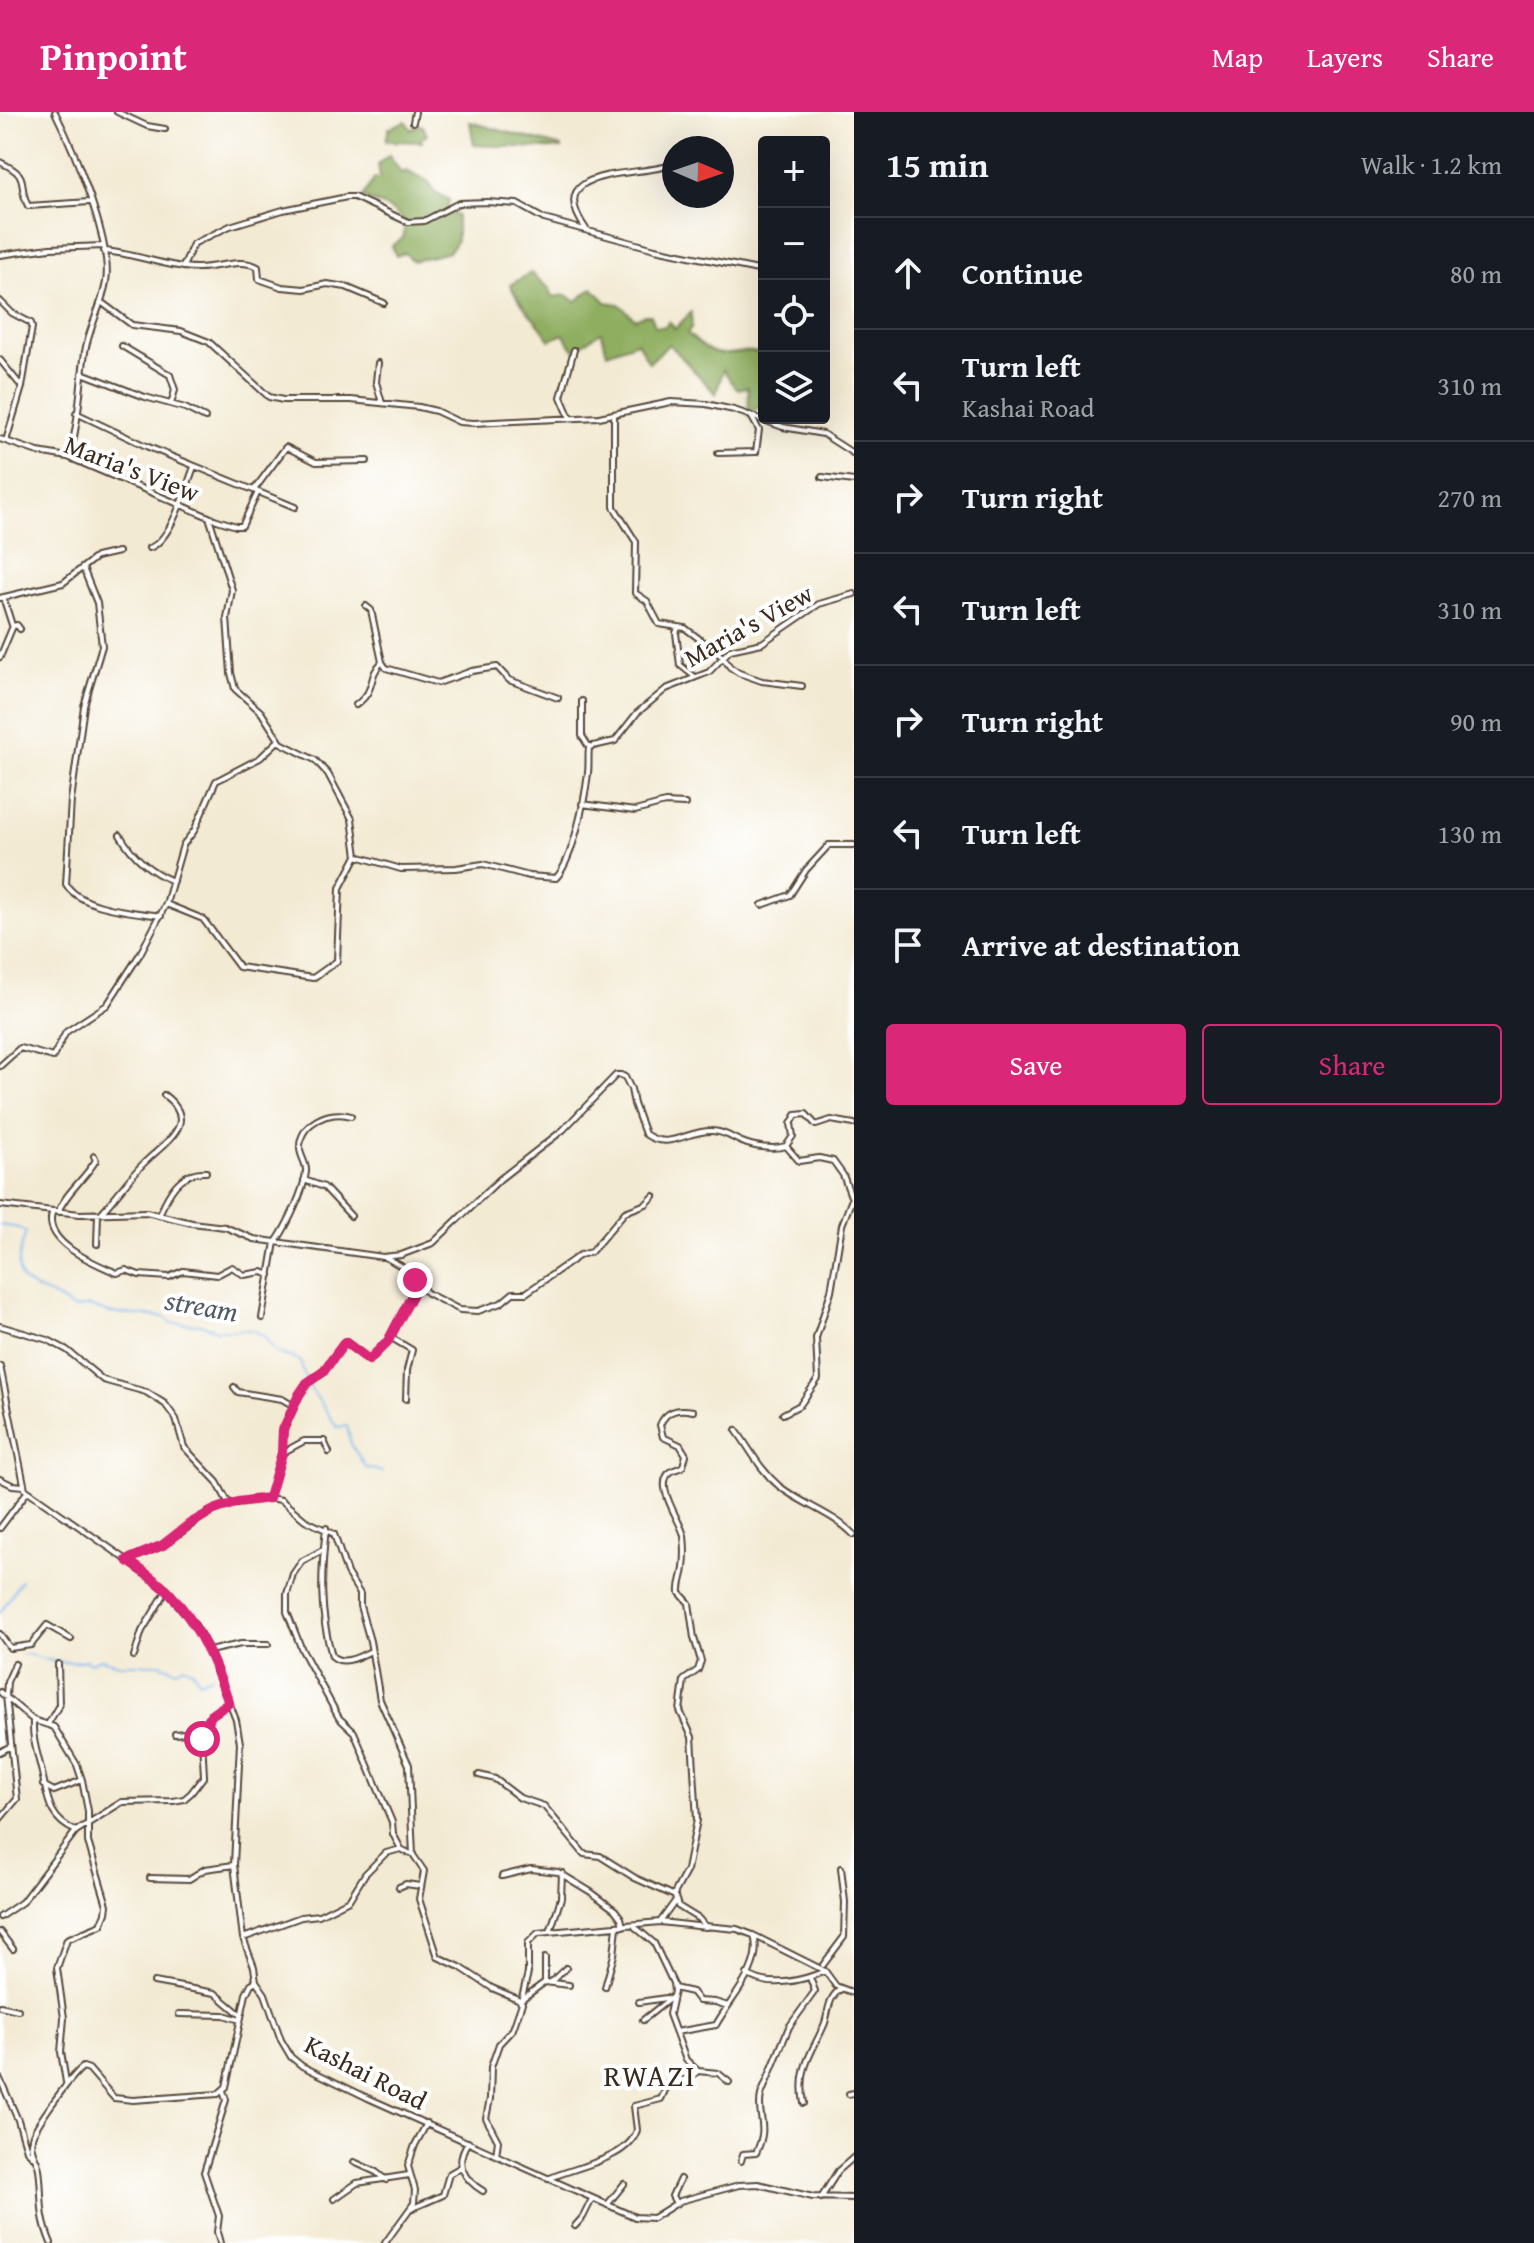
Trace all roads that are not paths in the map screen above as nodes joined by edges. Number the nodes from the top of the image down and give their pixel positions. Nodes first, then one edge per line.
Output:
1 (55, 112) edge
2 (117, 112) edge
3 (415, 112) edge
4 (413, 122) dead end
5 (165, 129) dead end
6 (0, 162) edge
7 (662, 166) edge
8 (90, 202) junction
9 (587, 230) junction
10 (104, 248) junction
11 (0, 255) edge
12 (183, 267) junction
13 (758, 270) dead end
14 (0, 301) edge
15 (101, 302) junction
16 (384, 303) dead end
17 (122, 346) dead end
18 (574, 350) dead end
19 (0, 360) edge
20 (378, 363) dead end
21 (82, 373) junction
22 (22, 387) junction
23 (382, 403) junction
24 (171, 404) junction
25 (76, 413) junction
26 (614, 414) junction
27 (749, 415) junction
28 (205, 418) dead end
29 (570, 418) junction
30 (0, 439) edge
31 (6, 441) junction
32 (718, 453) dead end
33 (854, 454) edge
34 (68, 457) junction
35 (367, 461) dead end
36 (194, 467) junction
37 (822, 477) dead end
38 (854, 481) edge
39 (256, 491) junction
40 (180, 504) junction
41 (295, 507) dead end
42 (209, 517) junction
43 (149, 548) dead end
44 (118, 552) dead end
45 (83, 568) junction
46 (854, 594) edge
47 (1, 597) edge
48 (366, 606) dead end
49 (13, 626) junction
50 (679, 626) junction
51 (20, 629) dead end
52 (0, 657) edge
53 (723, 657) junction
54 (382, 662) junction
55 (695, 677) junction
56 (802, 686) dead end
57 (558, 698) dead end
58 (582, 701) dead end
59 (356, 705) dead end
60 (279, 740) junction
61 (589, 747) junction
62 (582, 804) junction
63 (685, 804) dead end
64 (120, 835) dead end
65 (854, 845) edge
66 (357, 856) junction
67 (173, 881) junction
68 (166, 904) junction
69 (762, 905) dead end
70 (161, 916) junction
71 (0, 1066) edge
72 (164, 1095) dead end
73 (351, 1116) dead end
74 (854, 1124) edge
75 (786, 1146) junction
76 (94, 1156) dead end
77 (206, 1172) dead end
78 (304, 1180) junction
79 (654, 1196) dead end
80 (0, 1205) edge
81 (55, 1213) junction
82 (100, 1213) junction
83 (159, 1215) junction
84 (351, 1216) dead end
85 (276, 1242) junction
86 (97, 1244) dead end
87 (383, 1257) junction
88 (270, 1275) junction
89 (418, 1284) junction
90 (262, 1318) dead end
91 (0, 1326) edge
92 (390, 1337) junction
93 (0, 1366) edge
94 (234, 1387) dead end
95 (406, 1399) dead end
96 (294, 1406) junction
97 (693, 1411) dead end
98 (783, 1414) dead end
99 (736, 1430) dead end
100 (329, 1452) dead end
101 (282, 1453) junction
102 (0, 1479) edge
103 (24, 1486) junction
104 (27, 1492) junction
105 (269, 1498) junction
106 (229, 1504) junction
107 (0, 1528) edge
108 (326, 1528) junction
109 (854, 1535) edge
110 (323, 1550) junction
111 (127, 1560) junction
112 (167, 1590) junction
113 (0, 1634) edge
114 (71, 1639) dead end
115 (268, 1644) dead end
116 (209, 1651) junction
117 (371, 1651) junction
118 (134, 1656) dead end
119 (15, 1664) dead end
120 (58, 1664) dead end
121 (0, 1692) edge
122 (6, 1696) junction
123 (229, 1703) junction
124 (33, 1720) junction
125 (48, 1724) junction
126 (175, 1734) dead end
127 (202, 1739) junction
128 (11, 1746) junction
129 (0, 1752) edge
130 (479, 1775) dead end
131 (82, 1780) junction
132 (43, 1785) junction
133 (0, 1819) edge
134 (89, 1824) junction
135 (76, 1831) junction
136 (401, 1849) junction
137 (413, 1855) junction
138 (234, 1865) junction
139 (841, 1868) dead end
140 (562, 1873) junction
141 (502, 1876) dead end
142 (150, 1878) dead end
143 (421, 1886) junction
144 (399, 1887) dead end
145 (675, 1898) junction
146 (0, 1917) edge
147 (660, 1922) junction
148 (633, 1925) junction
149 (620, 1926) junction
150 (708, 1928) junction
151 (0, 1932) edge
152 (550, 1932) junction
153 (753, 1935) junction
154 (243, 1938) junction
155 (13, 1949) dead end
156 (545, 1958) dead end
157 (566, 1968) dead end
158 (824, 1968) junction
159 (747, 1974) junction
160 (810, 1978) junction
161 (256, 1981) junction
162 (154, 1982) dead end
163 (548, 1982) junction
164 (569, 1985) dead end
165 (605, 1987) dead end
166 (674, 1988) junction
167 (841, 1989) junction
168 (854, 1993) edge
169 (670, 1997) junction
170 (521, 2000) junction
171 (639, 2002) dead end
172 (0, 2006) edge
173 (728, 2006) junction
174 (18, 2010) dead end
175 (179, 2014) dead end
176 (240, 2017) junction
177 (643, 2020) dead end
178 (676, 2032) junction
179 (698, 2071) junction
180 (0, 2079) edge
181 (729, 2082) dead end
182 (66, 2084) junction
183 (223, 2091) junction
184 (804, 2103) dead end
185 (427, 2123) junction
186 (468, 2142) junction
187 (496, 2155) junction
188 (34, 2157) junction
189 (854, 2157) edge
190 (741, 2161) dead end
191 (354, 2162) dead end
192 (461, 2167) junction
193 (410, 2175) junction
194 (548, 2179) junction
195 (680, 2179) dead end
196 (386, 2180) junction
197 (624, 2184) dead end
198 (483, 2191) dead end
199 (821, 2198) junction
200 (854, 2198) edge
201 (334, 2199) dead end
202 (592, 2199) junction
203 (676, 2203) junction
204 (607, 2205) junction
205 (412, 2208) junction
206 (575, 2226) dead end
207 (51, 2243) edge
208 (220, 2243) edge
209 (385, 2243) edge

1 - 8 street
2 - 5 street
3 - 4 street
6 - 8 street
7 - 9 street
8 - 10 street
9 - 12 street
9 - 13 street
10 - 11 street
10 - 12 street
10 - 15 street
12 - 16 street
14 - 22 street
15 - 21 street
15 - 23 street
17 - 24 street
18 - 29 street
19 - 22 street
20 - 23 street
21 - 24 street
21 - 25 street
22 - 31 street
23 - 29 street
24 - 28 street
25 - 34 street
25 - 36 street
26 - 27 street
26 - 29 street
26 - 50 street
27 - 32 street
27 - 33 street
30 - 31 street, Maria's View
31 - 34 street, Maria's View
34 - 40 street, Maria's View
35 - 39 street
36 - 39 street
36 - 40 street
37 - 38 street
39 - 41 street
39 - 42 street
40 - 42 street, Maria's View
40 - 43 street
42 - 60 street, Maria's View
44 - 45 street
45 - 47 street
45 - 70 street
46 - 53 street, Maria's View
47 - 49 street
48 - 54 street
49 - 51 street
49 - 52 street
50 - 53 street
50 - 55 street
53 - 55 street, Maria's View
53 - 56 street
54 - 57 street
54 - 59 street
55 - 61 street, Maria's View
58 - 61 street
60 - 66 street, Maria's View
60 - 67 street
61 - 62 street
62 - 63 street
62 - 66 street
64 - 67 street
65 - 69 street
66 - 68 street
67 - 68 street
68 - 70 street
70 - 71 street
72 - 82 street
73 - 78 street
74 - 75 street
75 - 87 street
75 - 98 street
76 - 81 street
77 - 83 street
78 - 84 street
78 - 85 street
79 - 89 street
80 - 81 street
81 - 82 street
81 - 88 street
82 - 83 street
82 - 86 street
83 - 85 street
85 - 87 street
85 - 88 street
87 - 89 street
88 - 90 street
89 - 92 street
91 - 106 street
92 - 95 street
92 - 96 street
93 - 103 street, Kashai Road
94 - 96 street
96 - 101 street
97 - 145 street
99 - 109 street
100 - 101 street
101 - 105 street
102 - 103 street
103 - 104 street, Kashai Road
104 - 107 street
104 - 111 street, Kashai Road
105 - 106 street
105 - 108 street
106 - 111 street
108 - 110 street
108 - 117 street
110 - 117 street
110 - 136 street
111 - 112 street, Kashai Road
112 - 116 street, Kashai Road
112 - 118 street
113 - 114 street
115 - 116 street
116 - 123 street, Kashai Road
117 - 137 street
119 - 122 street
120 - 125 street
121 - 122 street
122 - 124 street
122 - 128 street
123 - 127 street
123 - 138 street, Kashai Road
124 - 125 street
124 - 132 street
125 - 131 street
126 - 127 street
127 - 134 street
128 - 129 street
128 - 133 street
130 - 145 street
131 - 132 street
131 - 134 street
132 - 135 street
134 - 135 street
134 - 182 street
135 - 146 street
136 - 137 street
136 - 154 street
137 - 143 street
138 - 142 street
138 - 154 street, Kashai Road
139 - 158 street
140 - 141 street
140 - 149 street
140 - 152 street
143 - 144 street
143 - 170 street
145 - 147 street
145 - 150 street
147 - 148 street
147 - 150 street
148 - 149 street
148 - 166 street
149 - 152 street
149 - 165 street
150 - 153 street
151 - 155 street
152 - 170 street
153 - 158 street
153 - 159 street
154 - 161 street, Kashai Road
156 - 163 street
157 - 163 street
158 - 160 street
158 - 167 street
159 - 160 street
159 - 173 street
160 - 190 street
161 - 176 street
161 - 185 street, Kashai Road
162 - 176 street
163 - 164 street
163 - 170 street
166 - 169 street
166 - 173 street
167 - 168 street
167 - 184 street
169 - 171 street
169 - 177 street
169 - 178 street
170 - 187 street
172 - 174 street
173 - 178 street
175 - 176 street
176 - 183 street
178 - 179 street
179 - 181 street
179 - 194 street
180 - 188 street
182 - 183 street
182 - 188 street
183 - 208 street
185 - 186 street, Kashai Road
185 - 193 street
186 - 187 street, Kashai Road
186 - 192 street
187 - 194 street, Kashai Road
188 - 207 street
189 - 199 street
191 - 196 street
192 - 198 street
192 - 205 street
193 - 196 street
193 - 205 street
194 - 202 street, Kashai Road
195 - 203 street
196 - 201 street
197 - 204 street
199 - 200 street, Kashai Road
199 - 203 street, Kashai Road
202 - 204 street, Kashai Road
202 - 206 street
203 - 204 street, Kashai Road
205 - 209 street

